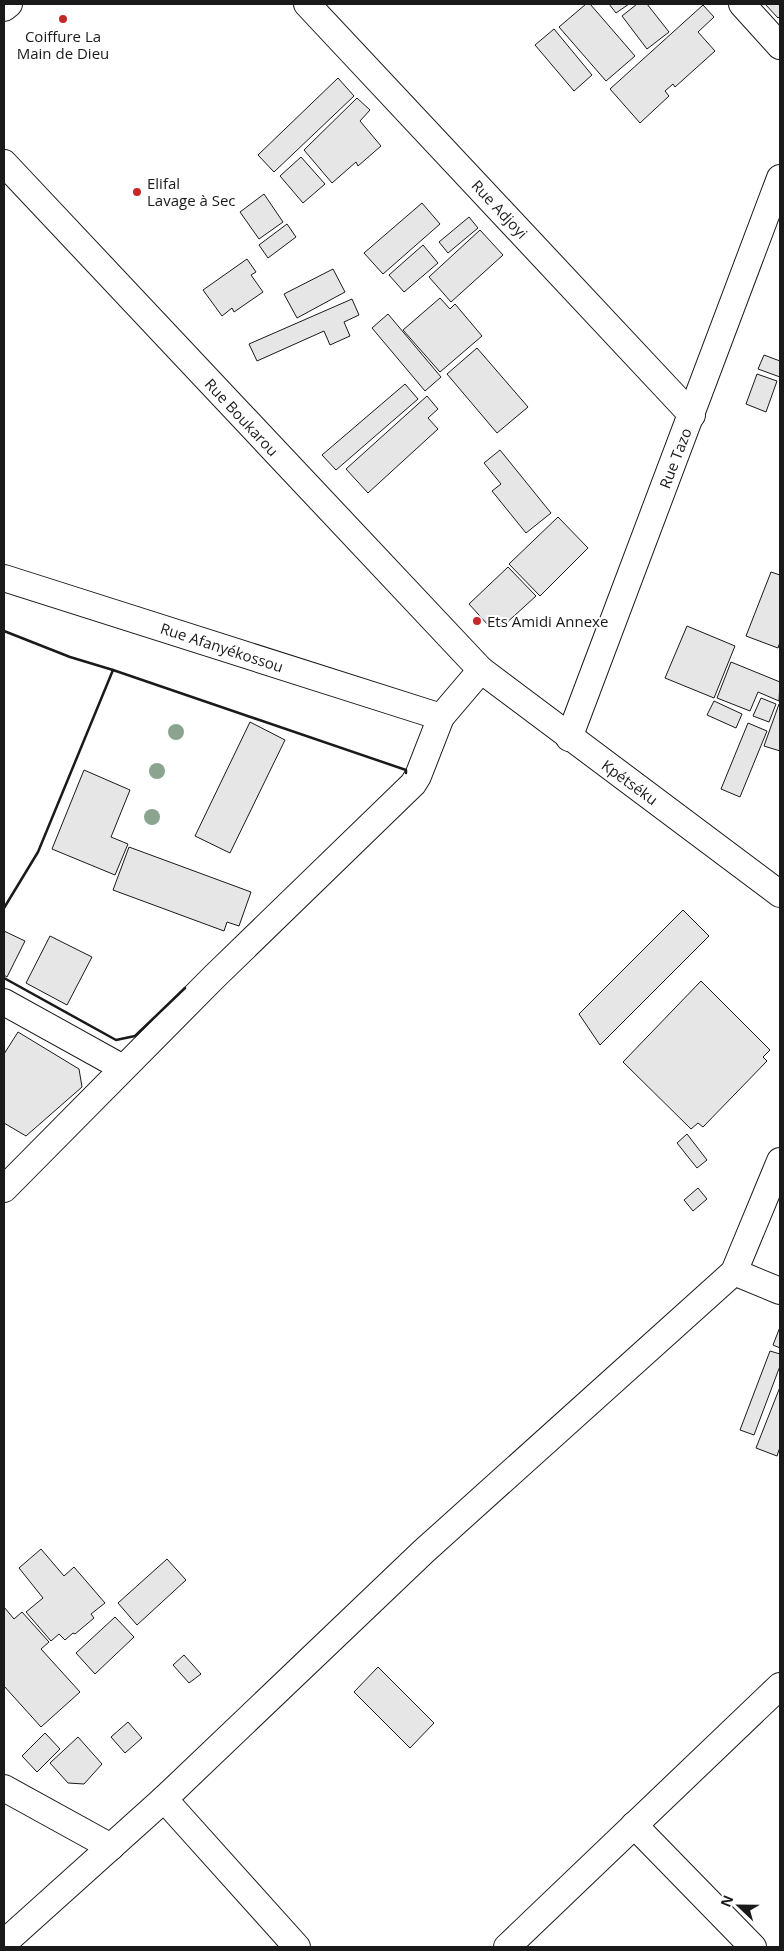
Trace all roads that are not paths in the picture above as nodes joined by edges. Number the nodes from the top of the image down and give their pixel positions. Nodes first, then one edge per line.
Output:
1 (9, 4) edge
2 (307, 4) edge
3 (742, 4) edge
4 (4, 8) edge
5 (780, 46) edge
6 (4, 163) edge
7 (780, 178) edge
8 (692, 415) junction
9 (4, 578) edge
10 (480, 670) junction
11 (441, 717) junction
12 (569, 738) junction
13 (780, 894) edge
14 (4, 1002) edge
15 (123, 1068) junction
16 (780, 1161) edge
17 (4, 1189) edge
18 (734, 1272) junction
19 (780, 1291) edge
20 (780, 1686) edge
21 (4, 1788) edge
22 (164, 1799) junction
23 (634, 1825) junction
24 (111, 1847) junction
25 (4, 1943) edge
26 (297, 1947) edge
27 (507, 1947) edge
28 (753, 1947) edge

1 - 4 street
2 - 8 street, Rue Adjoyi
3 - 5 street
6 - 10 street, Rue Boukarou
7 - 8 street, Rue Tazo
8 - 12 street, Rue Tazo
9 - 11 street, Rue Afanyékossou
10 - 11 street
10 - 12 street, Kpétséku
11 - 15 street
12 - 13 street, Kpétséku
14 - 15 street
15 - 17 street
16 - 18 street
18 - 19 street
18 - 22 street
20 - 23 street
21 - 24 street
22 - 24 street
22 - 26 street
23 - 27 street
23 - 28 street
24 - 25 street

